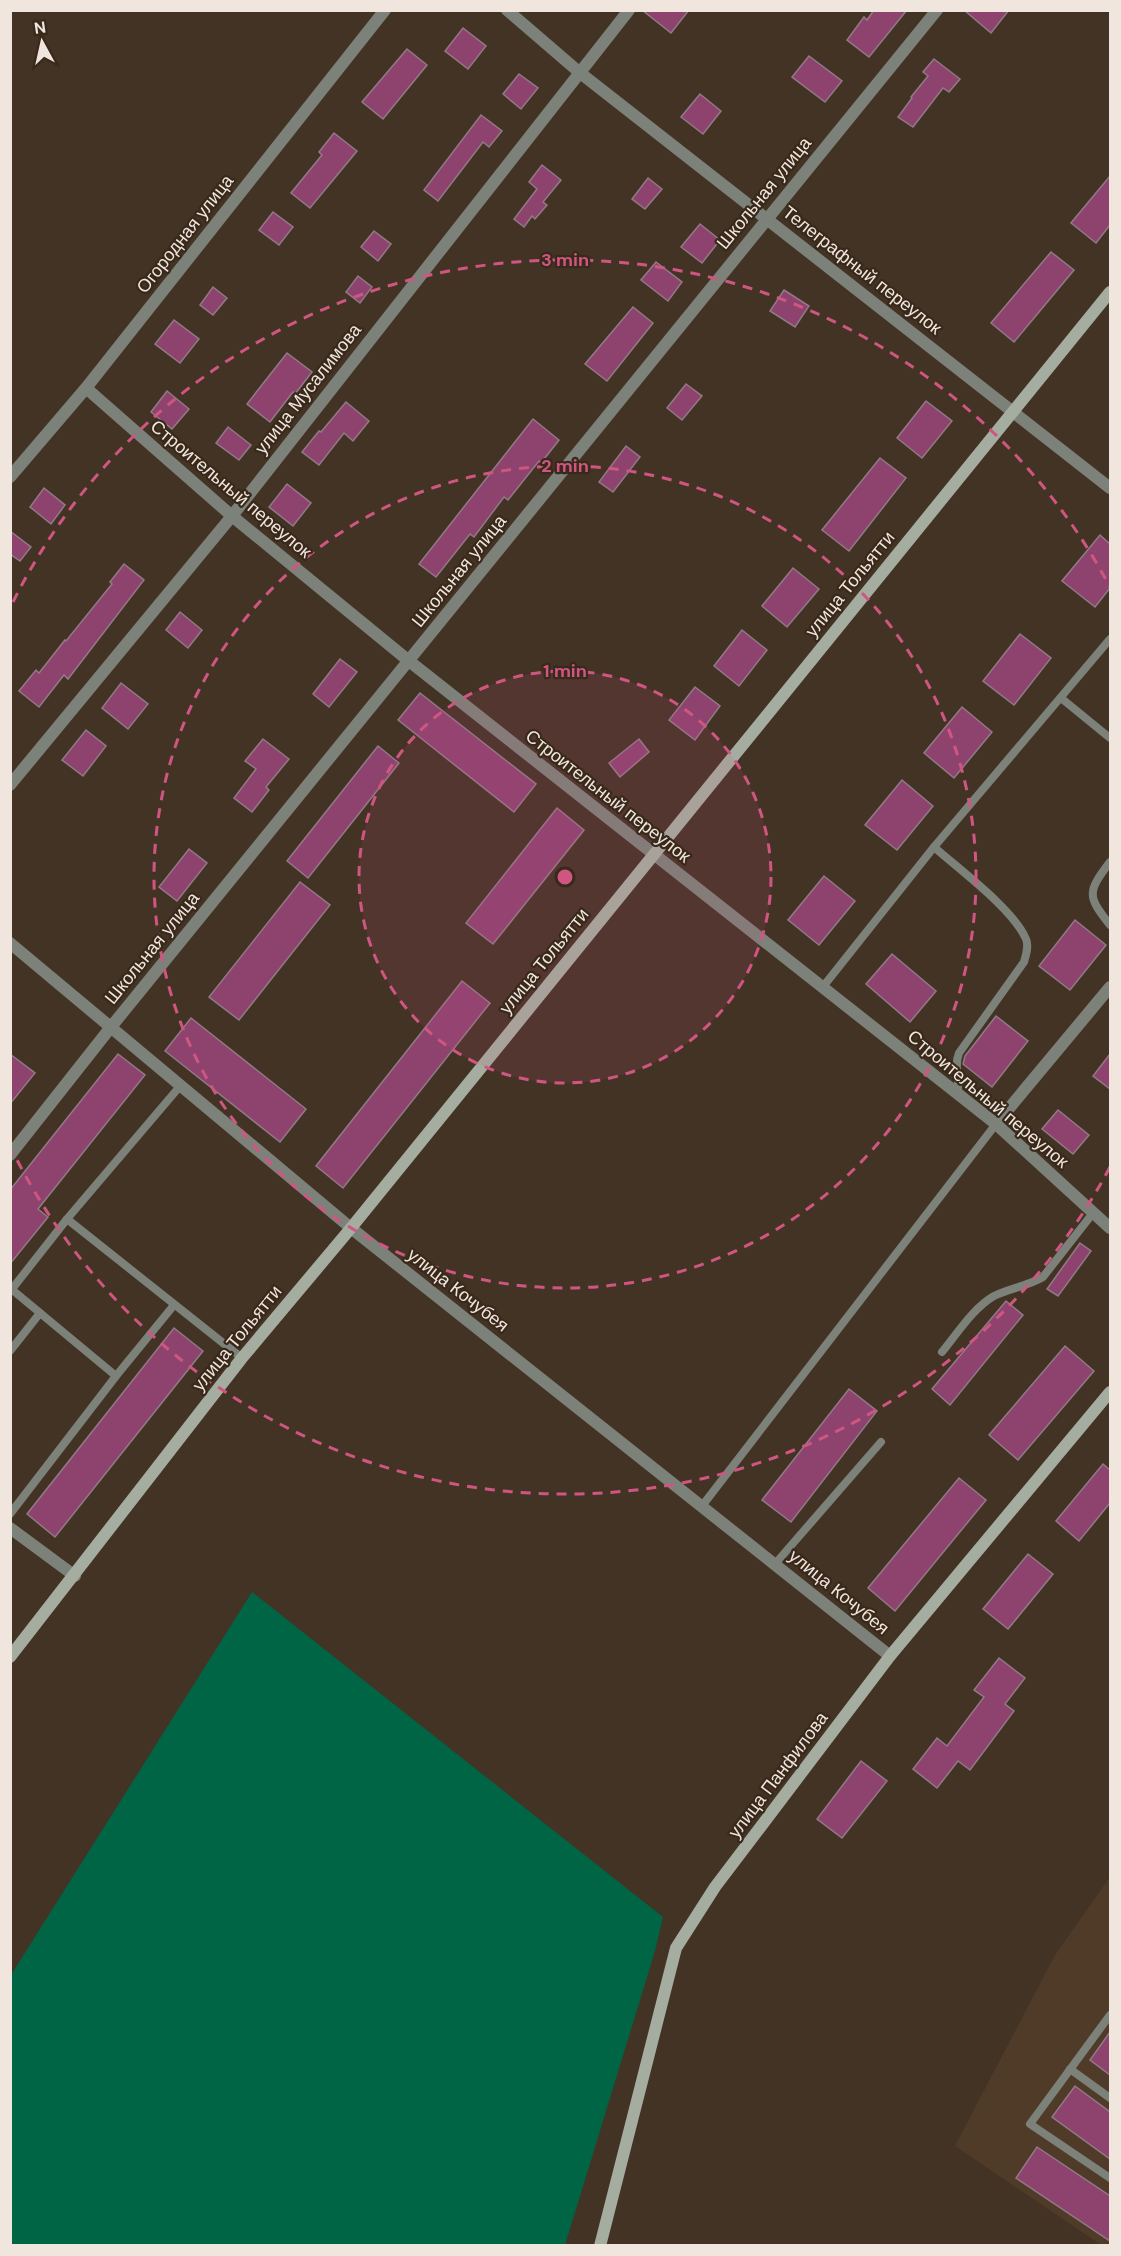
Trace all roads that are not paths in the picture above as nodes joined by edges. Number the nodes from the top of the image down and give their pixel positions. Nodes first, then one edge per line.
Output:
1 (385, 10) edge
2 (507, 10) edge
3 (629, 10) edge
4 (937, 10) edge
5 (579, 72) junction
6 (767, 218) junction
7 (1110, 292) edge
8 (86, 388) junction
9 (1013, 411) junction
10 (10, 477) edge
11 (1110, 489) edge
12 (232, 516) junction
13 (1109, 644) edge
14 (409, 661) junction
15 (1060, 698) junction
16 (1110, 738) edge
17 (10, 785) edge
18 (934, 847) junction
19 (653, 854) junction
20 (1110, 862) edge
21 (1110, 925) edge
22 (10, 943) edge
23 (1110, 987) edge
24 (822, 988) junction
25 (111, 1027) junction
26 (181, 1085) junction
27 (957, 1094) junction
28 (996, 1124) junction
29 (10, 1155) edge
30 (1093, 1213) junction
31 (67, 1219) junction
32 (351, 1228) junction
33 (1110, 1228) edge
34 (11, 1288) edge
35 (174, 1305) junction
36 (40, 1313) junction
37 (10, 1351) edge
38 (942, 1352) dead end
39 (242, 1358) junction
40 (116, 1376) junction
41 (1110, 1392) edge
42 (881, 1442) dead end
43 (702, 1506) junction
44 (10, 1514) edge
45 (10, 1528) edge
46 (775, 1564) junction
47 (75, 1576) junction
48 (890, 1656) junction
49 (10, 1657) edge
50 (1110, 2015) edge
51 (1070, 2069) junction
52 (1110, 2098) edge
53 (1110, 2178) edge
54 (600, 2246) edge

1 - 8 street, Огородная улица
2 - 5 street, Телеграфный переулок
3 - 5 street, улица Мусалимова
4 - 6 street, Школьная улица
5 - 6 street, Телеграфный переулок
5 - 12 street, улица Мусалимова
6 - 9 street, Телеграфный переулок
6 - 14 street, Школьная улица
7 - 9 street, улица Тольятти
8 - 10 street, Огородная улица
8 - 12 street, Строительный переулок
9 - 11 street, Телеграфный переулок
9 - 19 street, улица Тольятти
12 - 14 street, Строительный переулок
12 - 17 street, улица Мусалимова
13 - 15 lane
14 - 19 street, Строительный переулок
14 - 25 street, Школьная улица
15 - 16 lane
15 - 18 lane
18 - 24 lane
18 - 27 lane
19 - 24 street, Строительный переулок
19 - 32 street, улица Тольятти
20 - 21 lane
22 - 25 street, улица Кочубея
23 - 28 street
24 - 27 street, Строительный переулок
25 - 26 street, улица Кочубея
25 - 29 street, Школьная улица
26 - 31 lane
26 - 32 street, улица Кочубея
27 - 28 street, Строительный переулок
28 - 30 street, Строительный переулок
28 - 43 lane
30 - 33 street, Строительный переулок
30 - 38 lane
31 - 34 lane
31 - 35 lane
32 - 39 street, улица Тольятти
32 - 43 street, улица Кочубея
34 - 36 lane
35 - 39 lane
35 - 40 lane
36 - 37 lane
36 - 40 lane
39 - 47 street, улица Тольятти
40 - 44 lane
41 - 48 street, улица Панфилова
42 - 46 lane
43 - 46 street, улица Кочубея
45 - 47 street
46 - 48 street, улица Кочубея
47 - 49 street, улица Тольятти
48 - 54 street, улица Панфилова
50 - 51 lane
51 - 52 lane
51 - 53 lane

